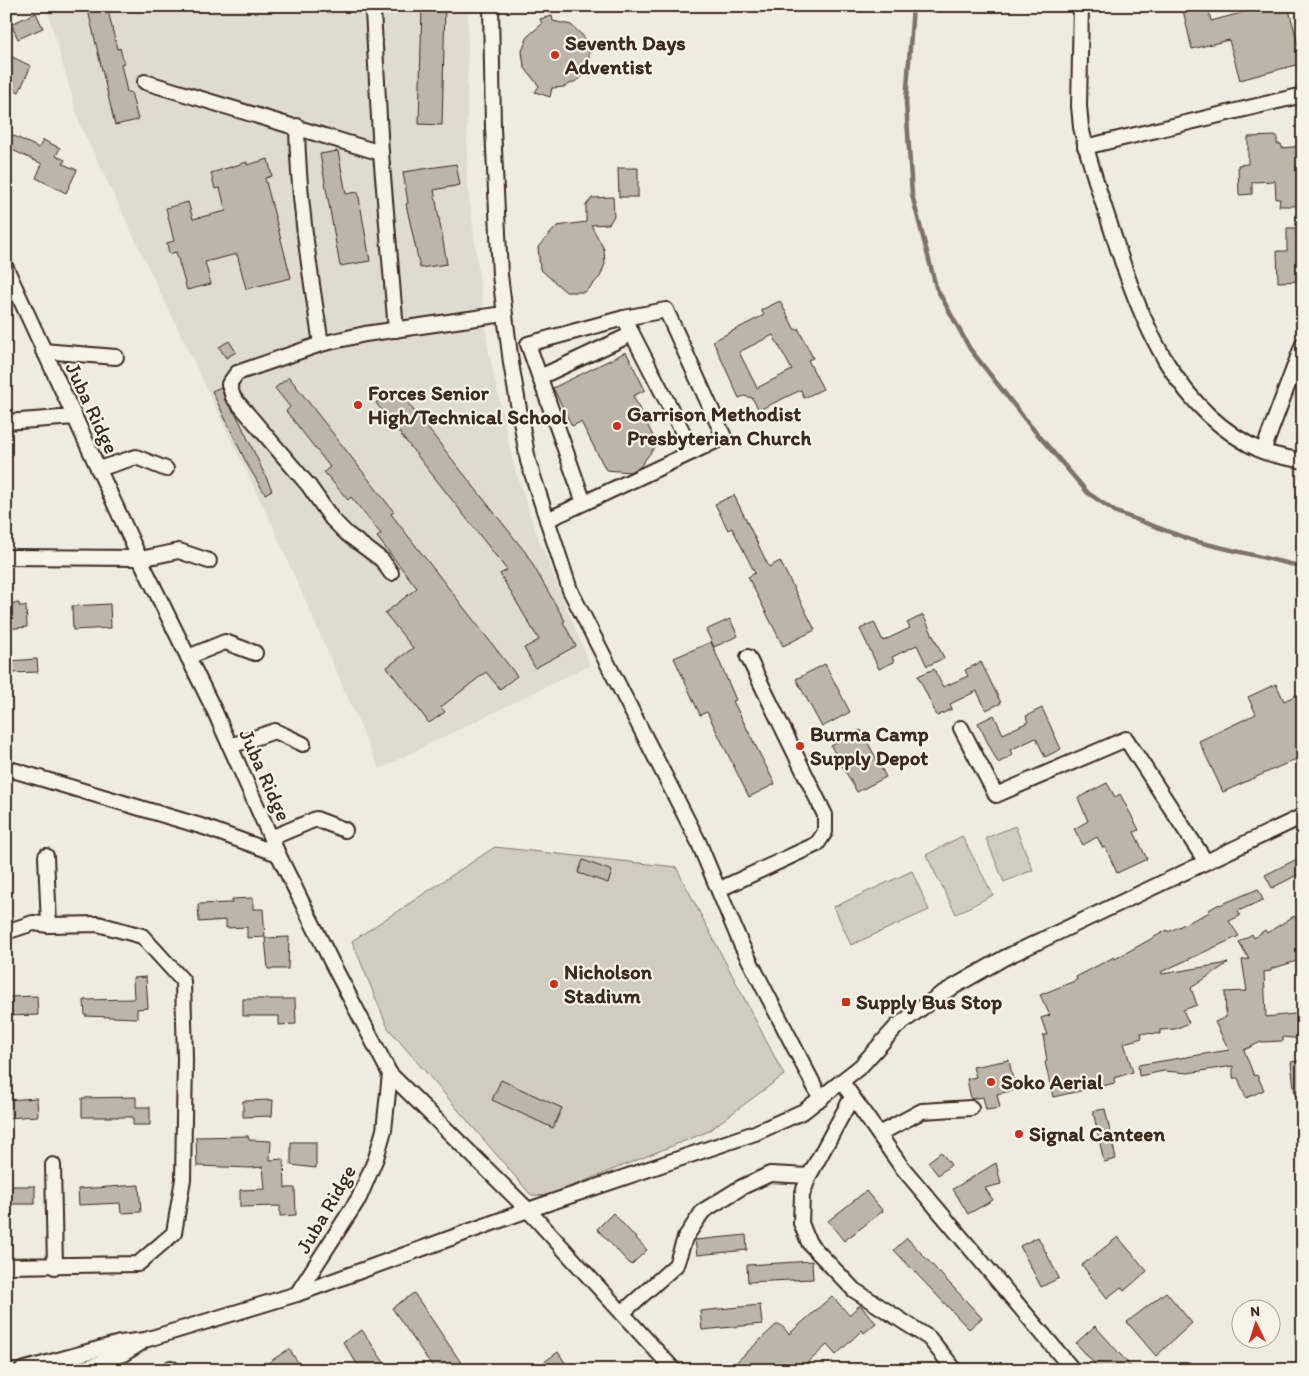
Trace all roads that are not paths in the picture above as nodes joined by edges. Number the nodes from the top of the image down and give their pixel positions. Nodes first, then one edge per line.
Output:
1 (492, 6) edge
2 (1081, 6) edge
3 (373, 11) dead end
4 (145, 82) dead end
5 (1303, 96) edge
6 (297, 126) junction
7 (1085, 147) junction
8 (381, 153) junction
9 (6, 268) edge
10 (504, 314) junction
11 (624, 318) junction
12 (396, 330) junction
13 (632, 334) junction
14 (322, 344) junction
15 (1303, 344) edge
16 (43, 351) junction
17 (116, 357) dead end
18 (540, 377) junction
19 (74, 417) junction
20 (6, 422) edge
21 (1263, 451) junction
22 (693, 452) junction
23 (1303, 461) edge
24 (98, 469) junction
25 (166, 469) dead end
26 (584, 503) junction
27 (548, 520) junction
28 (6, 557) edge
29 (140, 558) junction
30 (209, 561) dead end
31 (391, 573) dead end
32 (255, 653) dead end
33 (188, 657) junction
34 (748, 657) dead end
35 (961, 728) dead end
36 (303, 744) dead end
37 (230, 746) junction
38 (6, 768) edge
39 (1303, 816) edge
40 (345, 830) dead end
41 (271, 838) junction
42 (278, 854) junction
43 (46, 856) dead end
44 (1206, 862) junction
45 (720, 889) junction
46 (49, 925) junction
47 (6, 932) edge
48 (390, 1074) junction
49 (842, 1082) junction
50 (852, 1097) junction
51 (821, 1098) junction
52 (971, 1108) dead end
53 (879, 1134) junction
54 (53, 1165) dead end
55 (809, 1176) junction
56 (528, 1210) junction
57 (6, 1266) edge
58 (55, 1267) junction
59 (298, 1294) junction
60 (622, 1313) junction
61 (145, 1340) junction
62 (22, 1370) edge
63 (81, 1370) edge
64 (674, 1370) edge
65 (955, 1370) edge
66 (1073, 1370) edge

1 - 10 street
2 - 7 street
3 - 8 street
4 - 6 street
5 - 7 street
6 - 8 street
6 - 14 street
7 - 21 street
8 - 12 street
9 - 16 street, Juba Ridge
10 - 12 street
10 - 27 street
11 - 13 street
11 - 18 street
11 - 22 street
12 - 14 street
13 - 18 street
13 - 22 street
14 - 31 street
15 - 21 street
16 - 17 street
16 - 19 street, Juba Ridge
18 - 26 street
19 - 20 street
19 - 24 street, Juba Ridge
21 - 23 street
22 - 26 street
24 - 25 street
24 - 29 street, Juba Ridge
26 - 27 street
27 - 45 street
28 - 29 street
29 - 30 street
29 - 33 street, Juba Ridge
32 - 33 street
33 - 37 street, Juba Ridge
34 - 45 street
35 - 44 street
36 - 37 street
37 - 41 street, Juba Ridge
38 - 42 street
39 - 44 street
40 - 41 street
41 - 42 street, Juba Ridge
42 - 48 street, Juba Ridge
43 - 46 street
44 - 49 street
45 - 51 street
46 - 47 street
46 - 58 street
48 - 56 street
48 - 59 street, Juba Ridge
49 - 50 street
49 - 51 street
50 - 53 street
50 - 55 street
51 - 56 street
52 - 53 street
53 - 66 street
54 - 58 street
55 - 60 street
55 - 65 street
56 - 59 street
56 - 60 street
57 - 58 street
59 - 61 street
60 - 64 street
61 - 62 street
61 - 63 street

